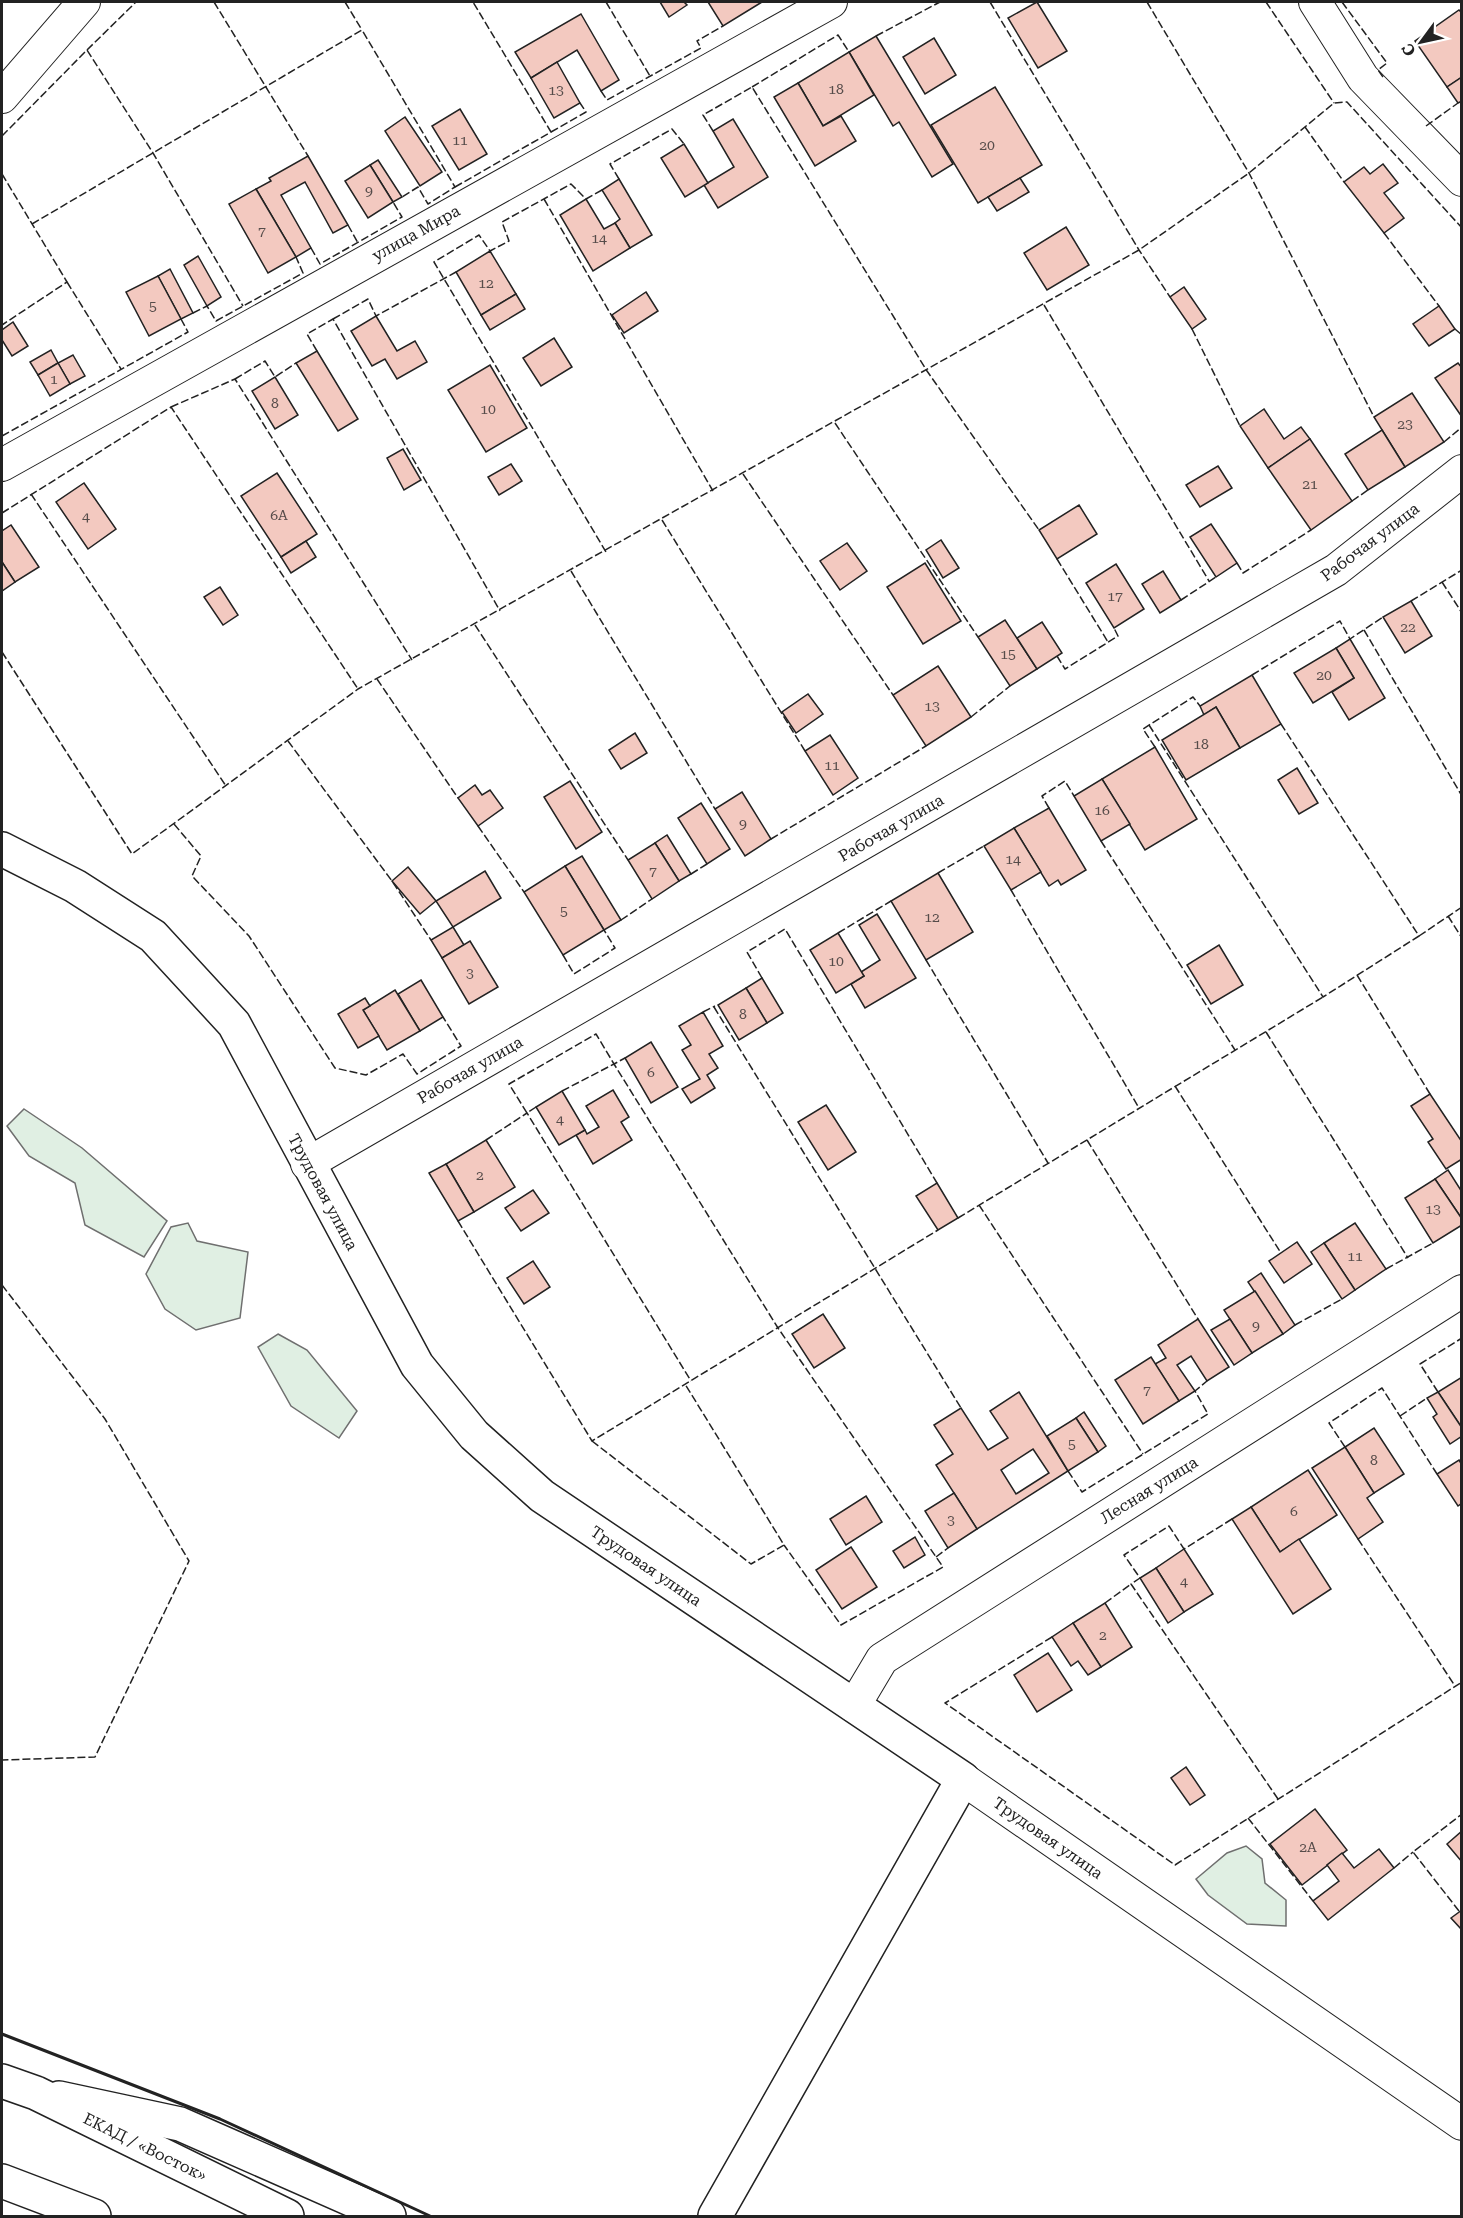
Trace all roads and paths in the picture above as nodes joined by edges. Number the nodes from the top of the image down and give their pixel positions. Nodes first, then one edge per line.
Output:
1 (84, 2) edge
2 (831, 2) edge
3 (1315, 2) edge
4 (2, 97) edge
5 (1461, 180) edge
6 (2, 465) edge
7 (1461, 471) edge
8 (2, 849) edge
9 (307, 1164) junction
10 (1461, 1291) edge
11 (854, 1706) junction
12 (963, 1779) junction
13 (2, 2081) edge
14 (36, 2093) junction
15 (1461, 2124) edge
16 (2, 2181) edge
17 (714, 2215) edge
18 (94, 2217) edge
19 (286, 2217) edge
20 (389, 2217) edge

1 - 4 street
2 - 6 street, улица Мира
3 - 5 street
7 - 9 street, Рабочая улица
8 - 9 main road, Трудовая улица
9 - 11 main road, Трудовая улица
10 - 11 street, Лесная улица
11 - 12 main road, Трудовая улица
12 - 15 street, Трудовая улица
12 - 17 main road
13 - 14 main road, ЕКАД / «Восток»
14 - 19 main road, ЕКАД / «Восток»
14 - 20 main road
16 - 18 main road

